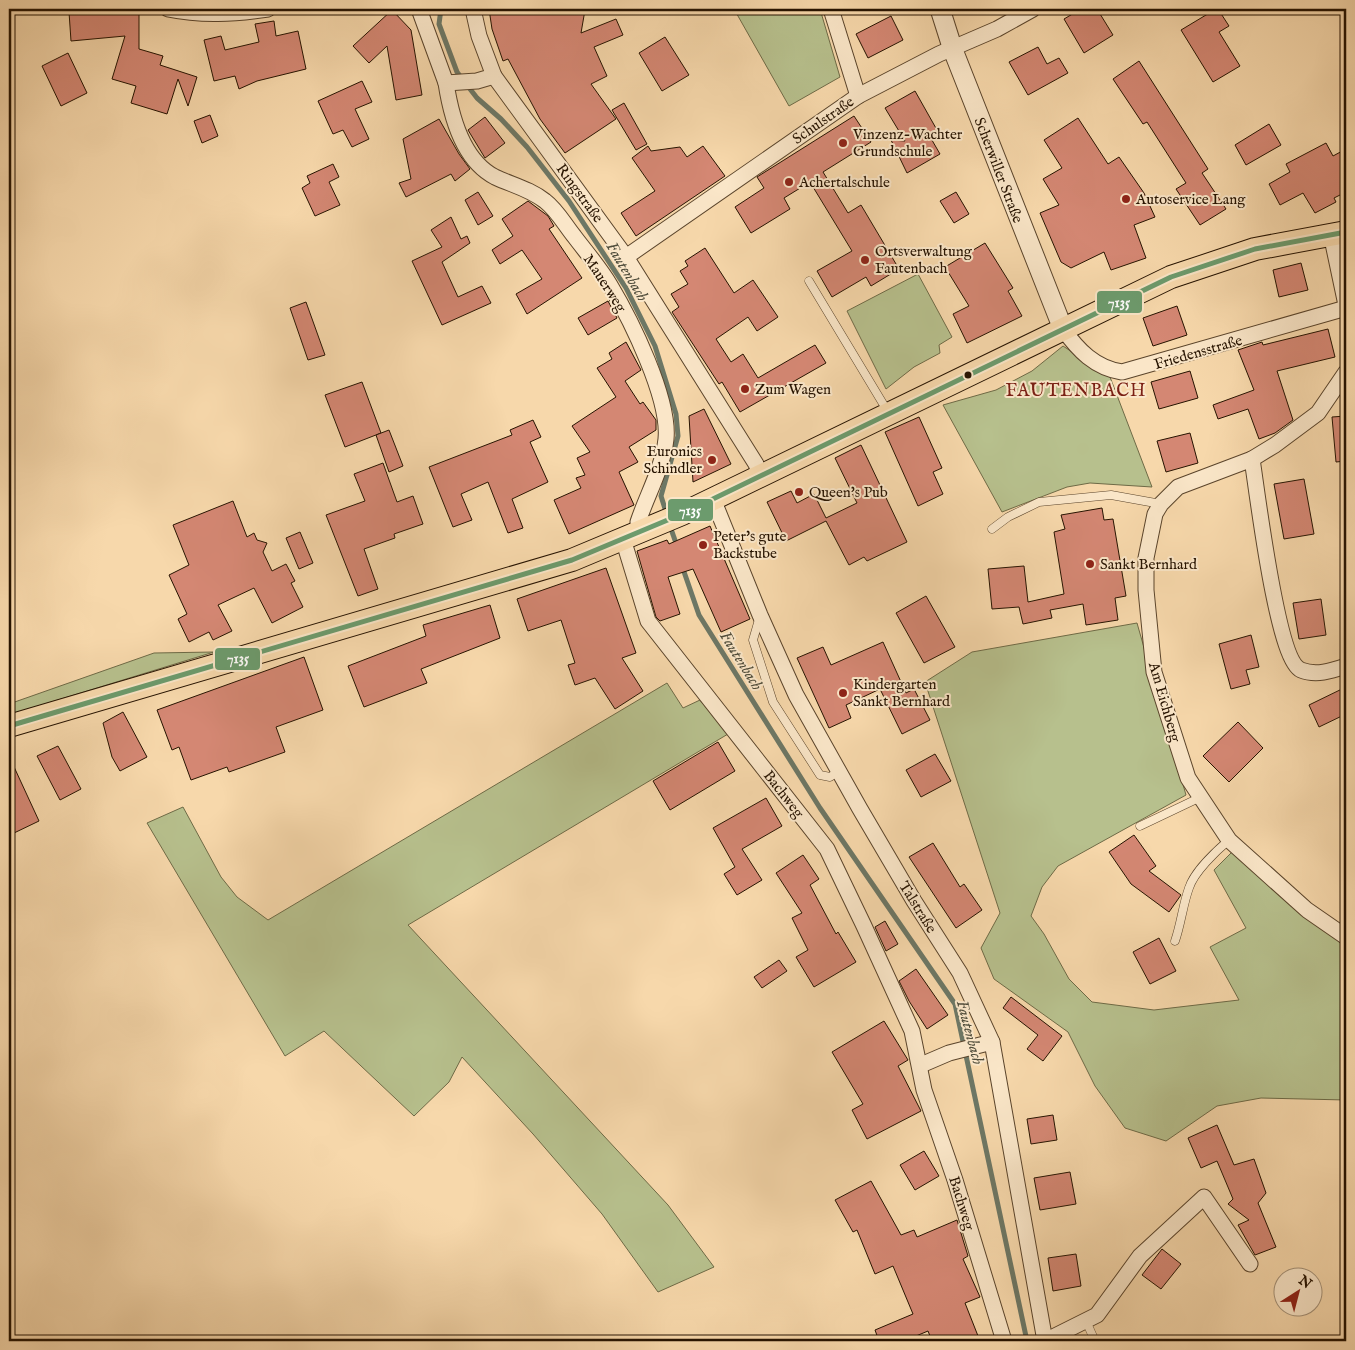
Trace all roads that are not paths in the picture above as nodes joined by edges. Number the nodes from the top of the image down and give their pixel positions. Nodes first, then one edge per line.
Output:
1 (168, 9) edge
2 (268, 9) edge
3 (419, 9) edge
4 (473, 9) edge
5 (831, 9) edge
6 (940, 9) edge
7 (1033, 9) edge
8 (952, 50) junction
9 (494, 76) junction
10 (452, 83) junction
11 (858, 96) junction
12 (1339, 233) edge
13 (626, 257) junction
14 (809, 281) dead end
15 (1346, 306) edge
16 (1063, 329) junction
17 (1346, 372) edge
18 (889, 414) junction
19 (1252, 459) junction
20 (760, 476) junction
21 (713, 499) junction
22 (1161, 504) junction
23 (992, 529) dead end
24 (641, 531) junction
25 (760, 615) junction
26 (1346, 666) edge
27 (9, 726) edge
28 (839, 771) junction
29 (1200, 797) junction
30 (1140, 826) dead end
31 (1229, 840) junction
32 (1346, 937) edge
33 (1175, 941) dead end
34 (992, 1042) junction
35 (921, 1065) junction
36 (1250, 1264) dead end
37 (1086, 1321) junction
38 (1004, 1341) edge
39 (1045, 1341) edge
40 (1095, 1341) edge

1 - 2 street
3 - 10 street, Mauerweg
4 - 9 street, Ringstraße
5 - 11 street
6 - 8 street, Scherwiller Straße
7 - 8 street, Schulstraße
8 - 11 street, Schulstraße
8 - 16 street, Scherwiller Straße
9 - 10 street
9 - 13 street, Ringstraße
10 - 24 street, Mauerweg
11 - 13 street, Schulstraße
12 - 15 street
12 - 16 main road
13 - 20 street, Ringstraße
14 - 18 lane
15 - 16 street, Friedensstraße
16 - 18 main road
17 - 19 street, Am Eichberg
18 - 20 main road
19 - 22 street, Am Eichberg
19 - 26 street
20 - 21 main road
21 - 24 main road
21 - 25 street, Talstraße
22 - 23 lane
22 - 29 street, Am Eichberg
24 - 27 main road
24 - 35 street, Bachweg
25 - 28 street, Talstraße
25 - 28 lane
28 - 34 street, Talstraße
29 - 30 lane
29 - 31 street, Am Eichberg
31 - 32 street, Am Eichberg
31 - 33 lane
34 - 35 street
34 - 39 street, Talstraße
35 - 38 street, Bachweg
36 - 37 street
37 - 39 street
37 - 40 lane

